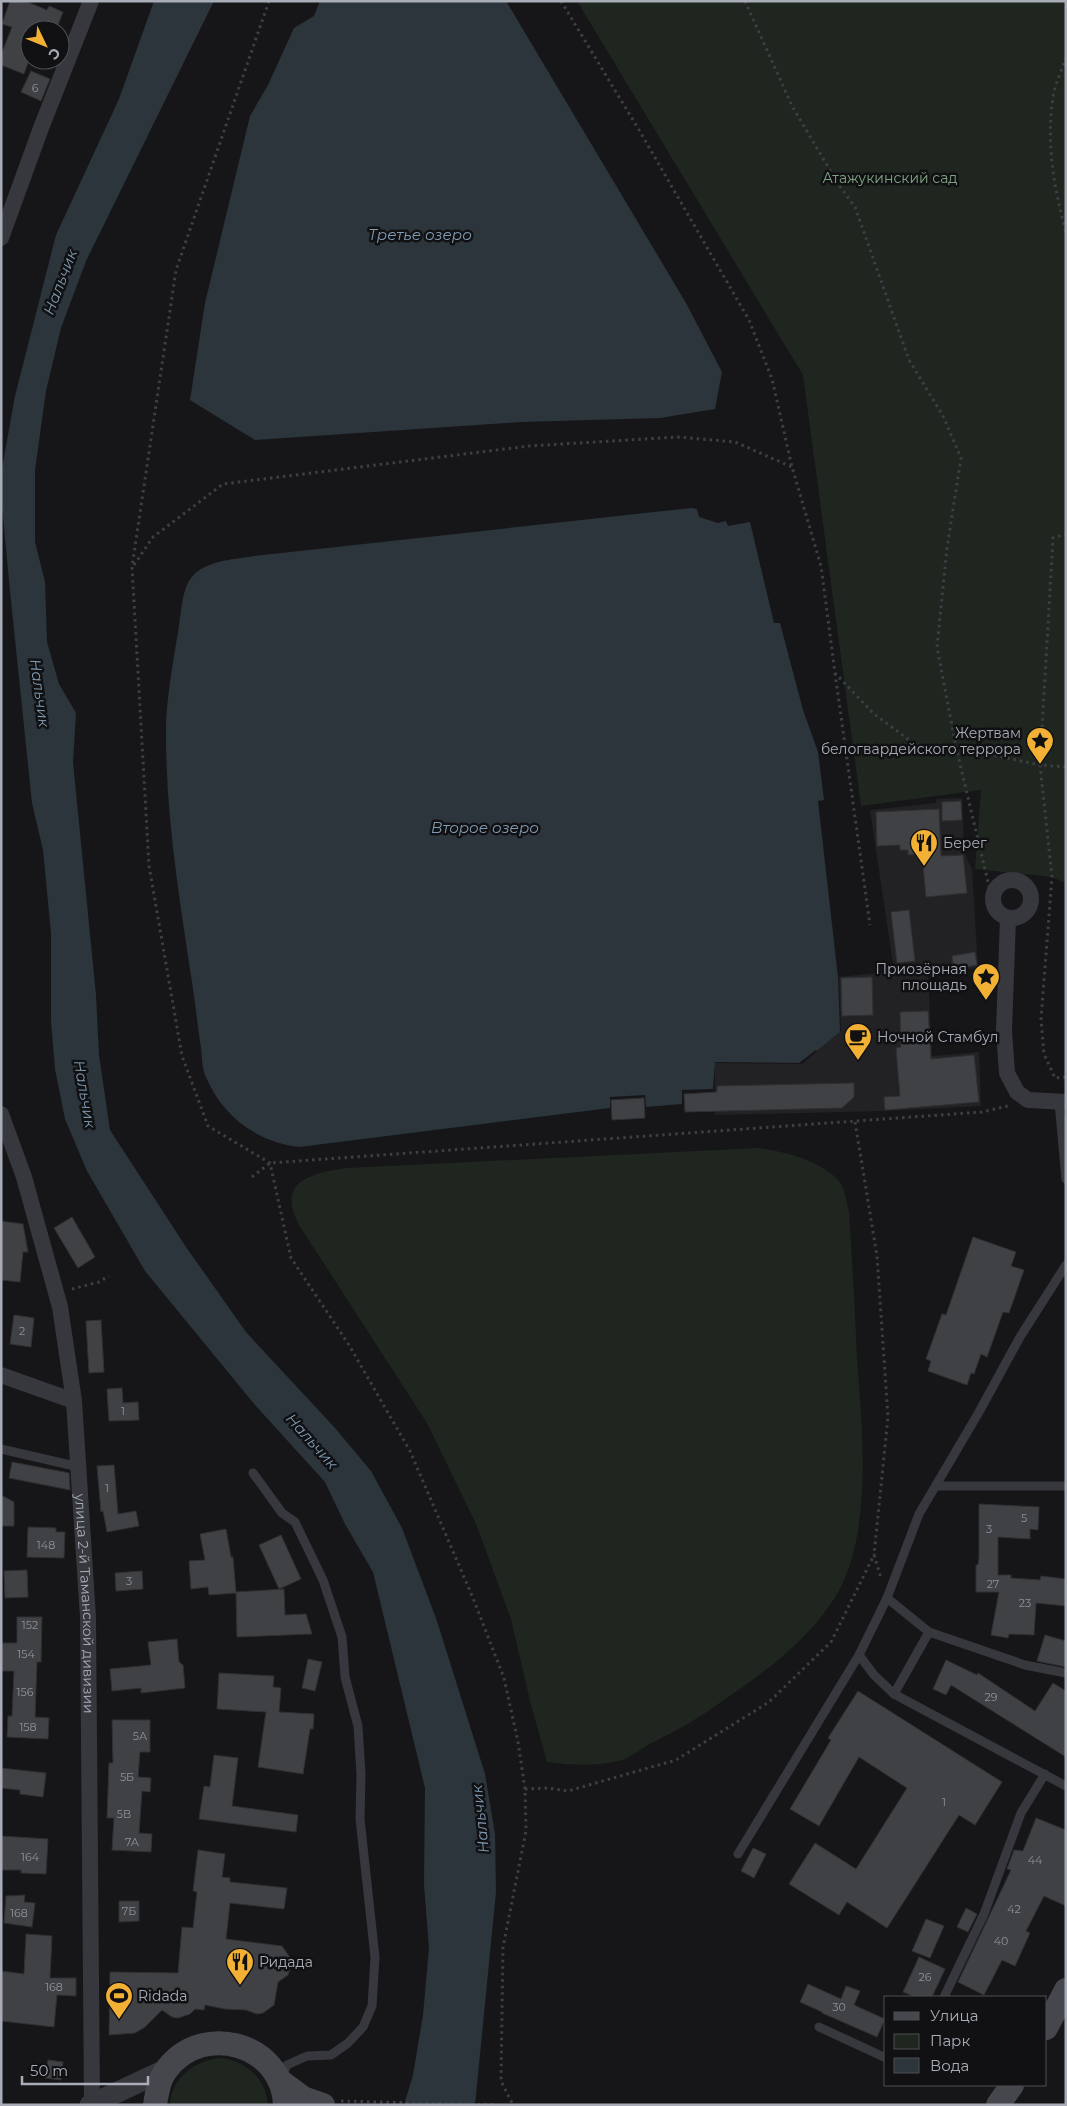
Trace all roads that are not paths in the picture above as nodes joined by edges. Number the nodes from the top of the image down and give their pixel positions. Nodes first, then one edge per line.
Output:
1 (91, 1) edge
2 (1, 238) edge
3 (1008, 918) junction
4 (1062, 1102) edge
5 (1, 1114) edge
6 (1066, 1180) edge
7 (1066, 1265) edge
8 (1, 1375) edge
9 (74, 1401) junction
10 (1, 1449) edge
11 (79, 1467) junction
12 (253, 1473) dead end
13 (936, 1486) junction
14 (1066, 1486) edge
15 (887, 1598) junction
16 (928, 1632) junction
17 (859, 1655) junction
18 (1066, 1673) edge
19 (894, 1694) junction
20 (1045, 1774) junction
21 (1066, 1786) edge
22 (738, 1854) dead end
23 (1066, 1990) edge
24 (944, 1996) edge
25 (1047, 2026) edge
26 (819, 2028) dead end
27 (884, 2057) edge
28 (166, 2069) junction
29 (280, 2081) junction
30 (1011, 2086) edge
31 (331, 2103) edge
32 (91, 2104) edge
33 (154, 2105) edge
34 (285, 2105) edge
35 (998, 2105) edge

1 - 2 street
3 - 3 street
3 - 4 street
4 - 6 lane
5 - 9 street, улица 2-й Таманской дивизии
7 - 13 lane
8 - 9 street
9 - 11 street, улица 2-й Таманской дивизии
10 - 11 lane
11 - 32 street, улица 2-й Таманской дивизии
12 - 29 lane
13 - 14 lane
13 - 15 lane
15 - 16 lane
15 - 17 lane
16 - 18 lane
16 - 19 lane
17 - 19 lane
17 - 22 lane
19 - 20 lane
20 - 21 lane
20 - 24 lane
23 - 25 main road
26 - 27 lane
28 - 29 main road
28 - 32 street
28 - 33 main road
29 - 31 main road
29 - 34 main road
30 - 35 main road

